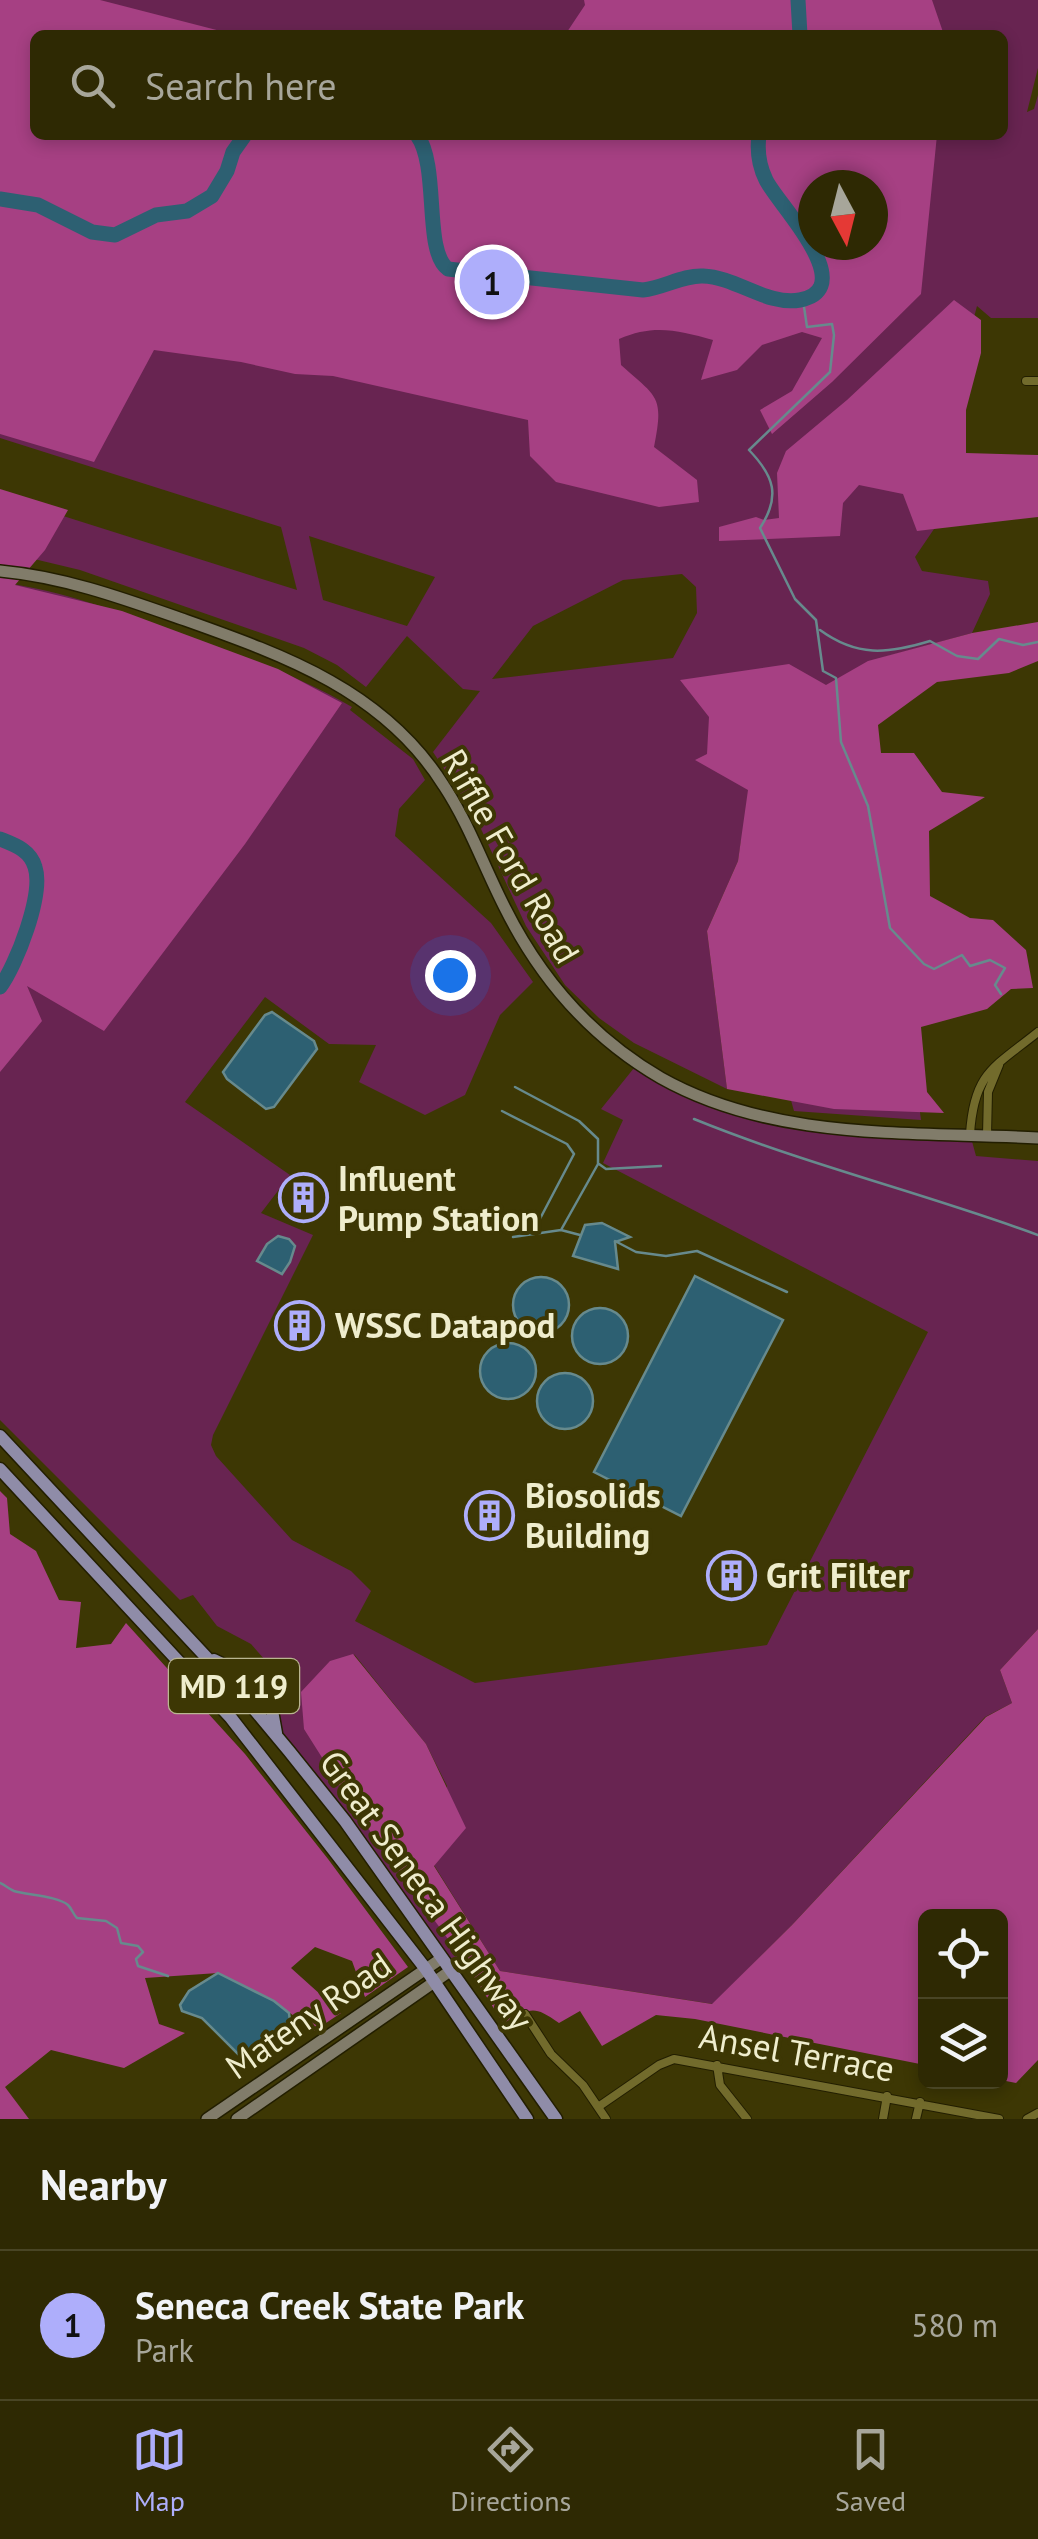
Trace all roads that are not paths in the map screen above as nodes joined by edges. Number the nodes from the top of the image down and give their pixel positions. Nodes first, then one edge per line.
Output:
1 (1026, 381) dead end
2 (1038, 381) edge
3 (0, 571) edge
4 (1038, 1032) edge
5 (1000, 1065) junction
6 (970, 1134) junction
7 (986, 1135) junction
8 (1038, 1138) edge
9 (0, 1436) edge
10 (0, 1469) edge
11 (204, 1654) junction
12 (279, 1740) junction
13 (442, 1958) junction
14 (424, 1968) junction
15 (450, 1971) junction
16 (434, 1982) junction
17 (525, 2014) dead end
18 (718, 2065) junction
19 (887, 2096) junction
20 (920, 2102) junction
21 (598, 2106) junction
22 (1038, 2113) edge
23 (207, 2119) edge
24 (236, 2119) edge
25 (527, 2119) edge
26 (556, 2119) edge
27 (606, 2119) edge
28 (747, 2119) edge
29 (883, 2119) edge
30 (916, 2119) edge
31 (999, 2119) edge
32 (1027, 2119) edge

1 - 2 street
3 - 6 street, Riffle Ford Road
4 - 5 street
5 - 6 street
5 - 7 street
6 - 7 street, Riffle Ford Road
7 - 8 street, Riffle Ford Road
9 - 11 main road, Great Seneca Highway / MD 119
10 - 14 main road, Great Seneca Highway / MD 119
11 - 12 main road, Great Seneca Highway / MD 119
11 - 12 main road
12 - 13 main road, Great Seneca Highway / MD 119
13 - 14 street, Mateny Road
13 - 15 main road, Great Seneca Highway / MD 119
14 - 16 main road, Great Seneca Highway / MD 119
14 - 23 street, Mateny Road
15 - 16 street, Mateny Road
15 - 26 main road, Great Seneca Highway / MD 119
16 - 24 street, Mateny Road
16 - 25 main road, Great Seneca Highway / MD 119
17 - 21 street
18 - 19 street, Ansel Terrace
18 - 21 street, Ansel Terrace
18 - 28 street
19 - 20 street, Ansel Terrace
19 - 29 street
20 - 30 street
20 - 31 street, Ansel Terrace
21 - 27 street
22 - 32 street

